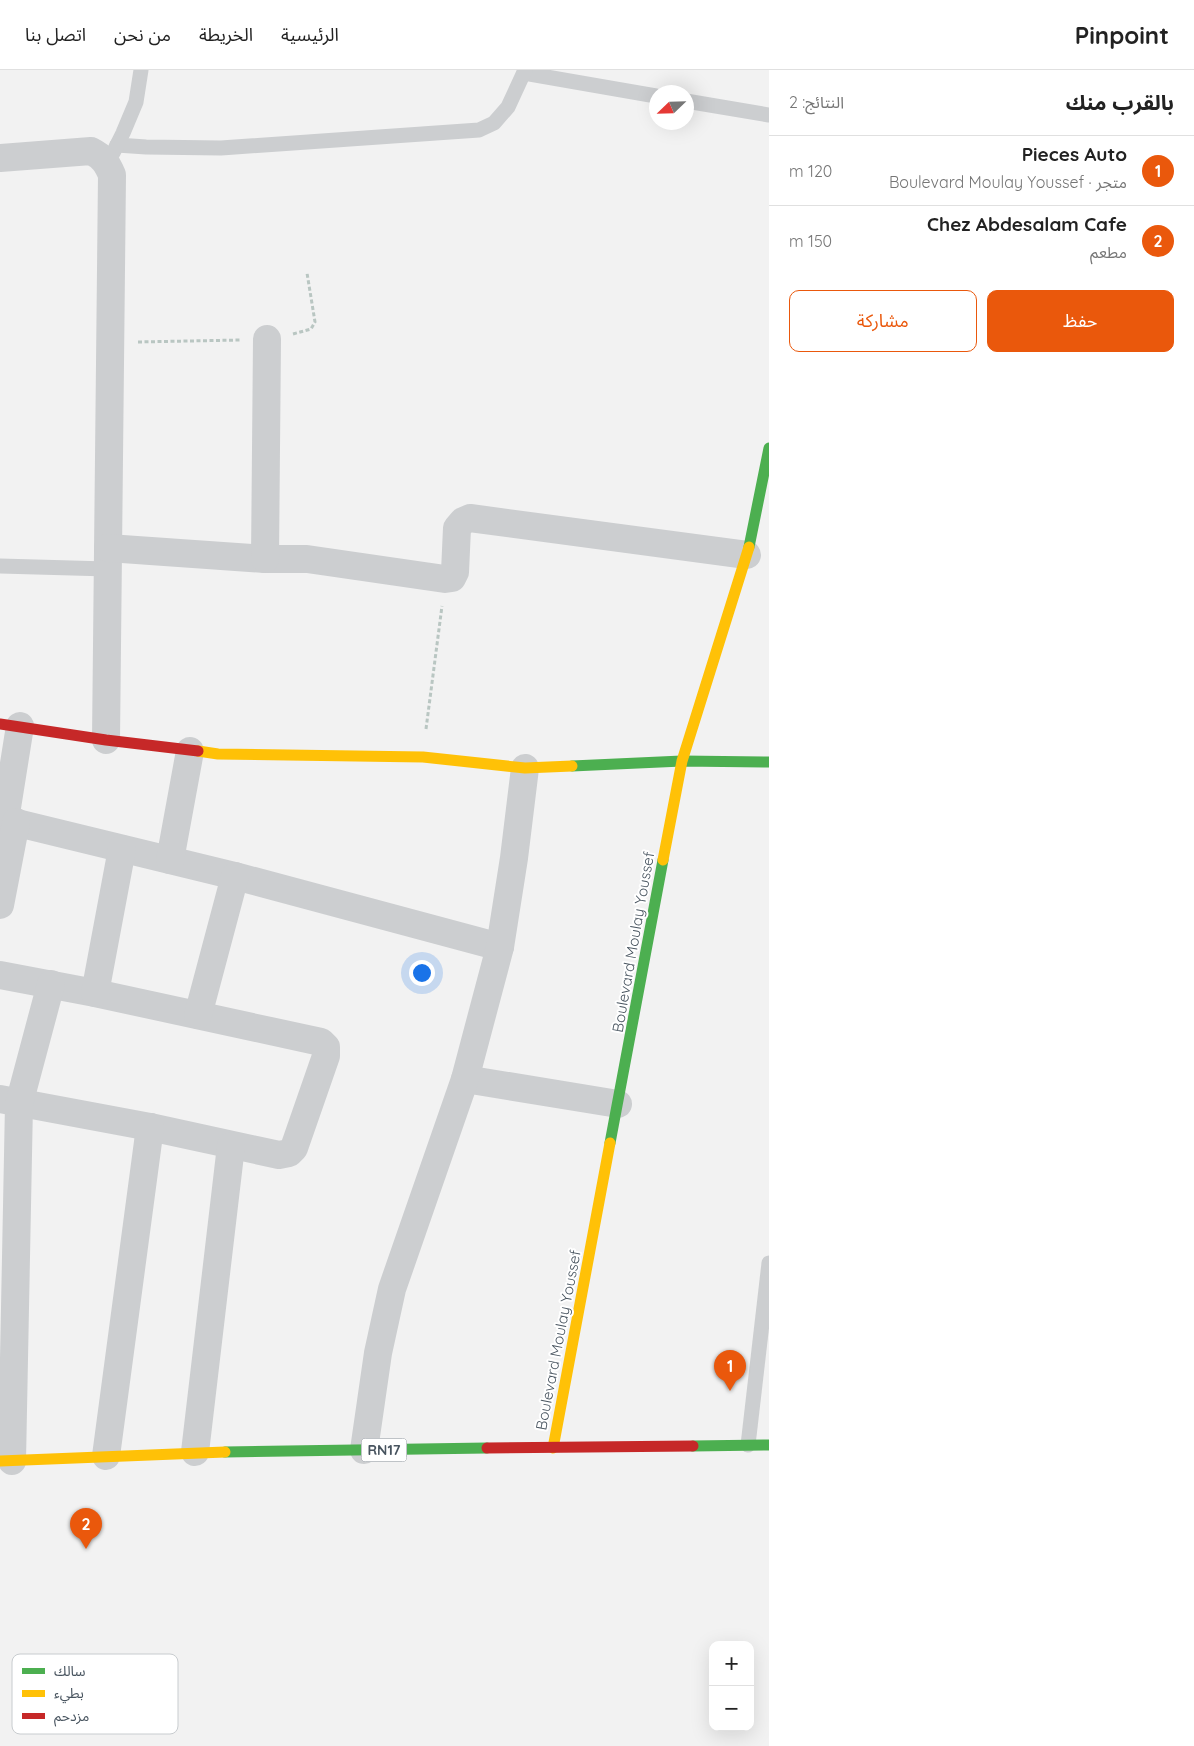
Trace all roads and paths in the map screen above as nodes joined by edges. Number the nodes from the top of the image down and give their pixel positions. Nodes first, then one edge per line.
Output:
1 (141, 70) edge
2 (524, 72) edge
3 (649, 95) edge
4 (694, 102) edge
5 (769, 115) edge
6 (112, 154) junction
7 (0, 158) edge
8 (307, 273) dead end
9 (266, 339) junction
10 (110, 343) junction
11 (769, 448) edge
12 (747, 555) junction
13 (108, 558) junction
14 (265, 559) junction
15 (0, 566) edge
16 (445, 579) junction
17 (10, 725) edge
18 (106, 740) junction
19 (190, 751) junction
20 (423, 757) junction
21 (682, 761) junction
22 (769, 762) edge
23 (525, 768) junction
24 (7, 820) edge
25 (122, 849) junction
26 (170, 860) junction
27 (235, 876) junction
28 (0, 905) edge
29 (500, 947) junction
30 (0, 975) edge
31 (51, 984) junction
32 (95, 993) junction
33 (198, 1015) junction
34 (465, 1079) junction
35 (10, 1102) edge
36 (618, 1104) junction
37 (150, 1127) junction
38 (231, 1146) junction
39 (769, 1263) edge
40 (748, 1445) junction
41 (769, 1445) edge
42 (553, 1448) junction
43 (364, 1450) junction
44 (195, 1452) junction
45 (106, 1456) junction
46 (6, 1461) edge

1 - 6 lane
2 - 3 lane
2 - 6 lane
4 - 5 lane
6 - 7 street
6 - 10 street
8 - 9 path
9 - 10 path
9 - 14 street
10 - 13 street
11 - 12 street, Boulevard Moulay Youssef
12 - 16 street
12 - 21 street, Boulevard Moulay Youssef
13 - 14 street
13 - 15 lane
13 - 18 street
14 - 16 street
16 - 20 path
17 - 18 street
17 - 24 street
18 - 19 street
19 - 20 street
19 - 26 street
20 - 23 street
21 - 22 street
21 - 23 street
21 - 36 street, Boulevard Moulay Youssef
23 - 29 street
24 - 25 street
24 - 28 street
25 - 26 street
25 - 32 street
26 - 27 street
27 - 29 street
27 - 33 street
29 - 34 street
30 - 31 street
31 - 32 street
31 - 35 street
32 - 33 street
33 - 38 street
34 - 36 street
34 - 43 street
35 - 37 street
35 - 46 street
36 - 42 street, Boulevard Moulay Youssef
37 - 38 street
37 - 45 street
38 - 44 street
39 - 40 lane
40 - 41 street, RN17
40 - 42 street, RN17
42 - 43 street, RN17
43 - 44 street, RN17
44 - 45 street, RN17
45 - 46 street, RN17

